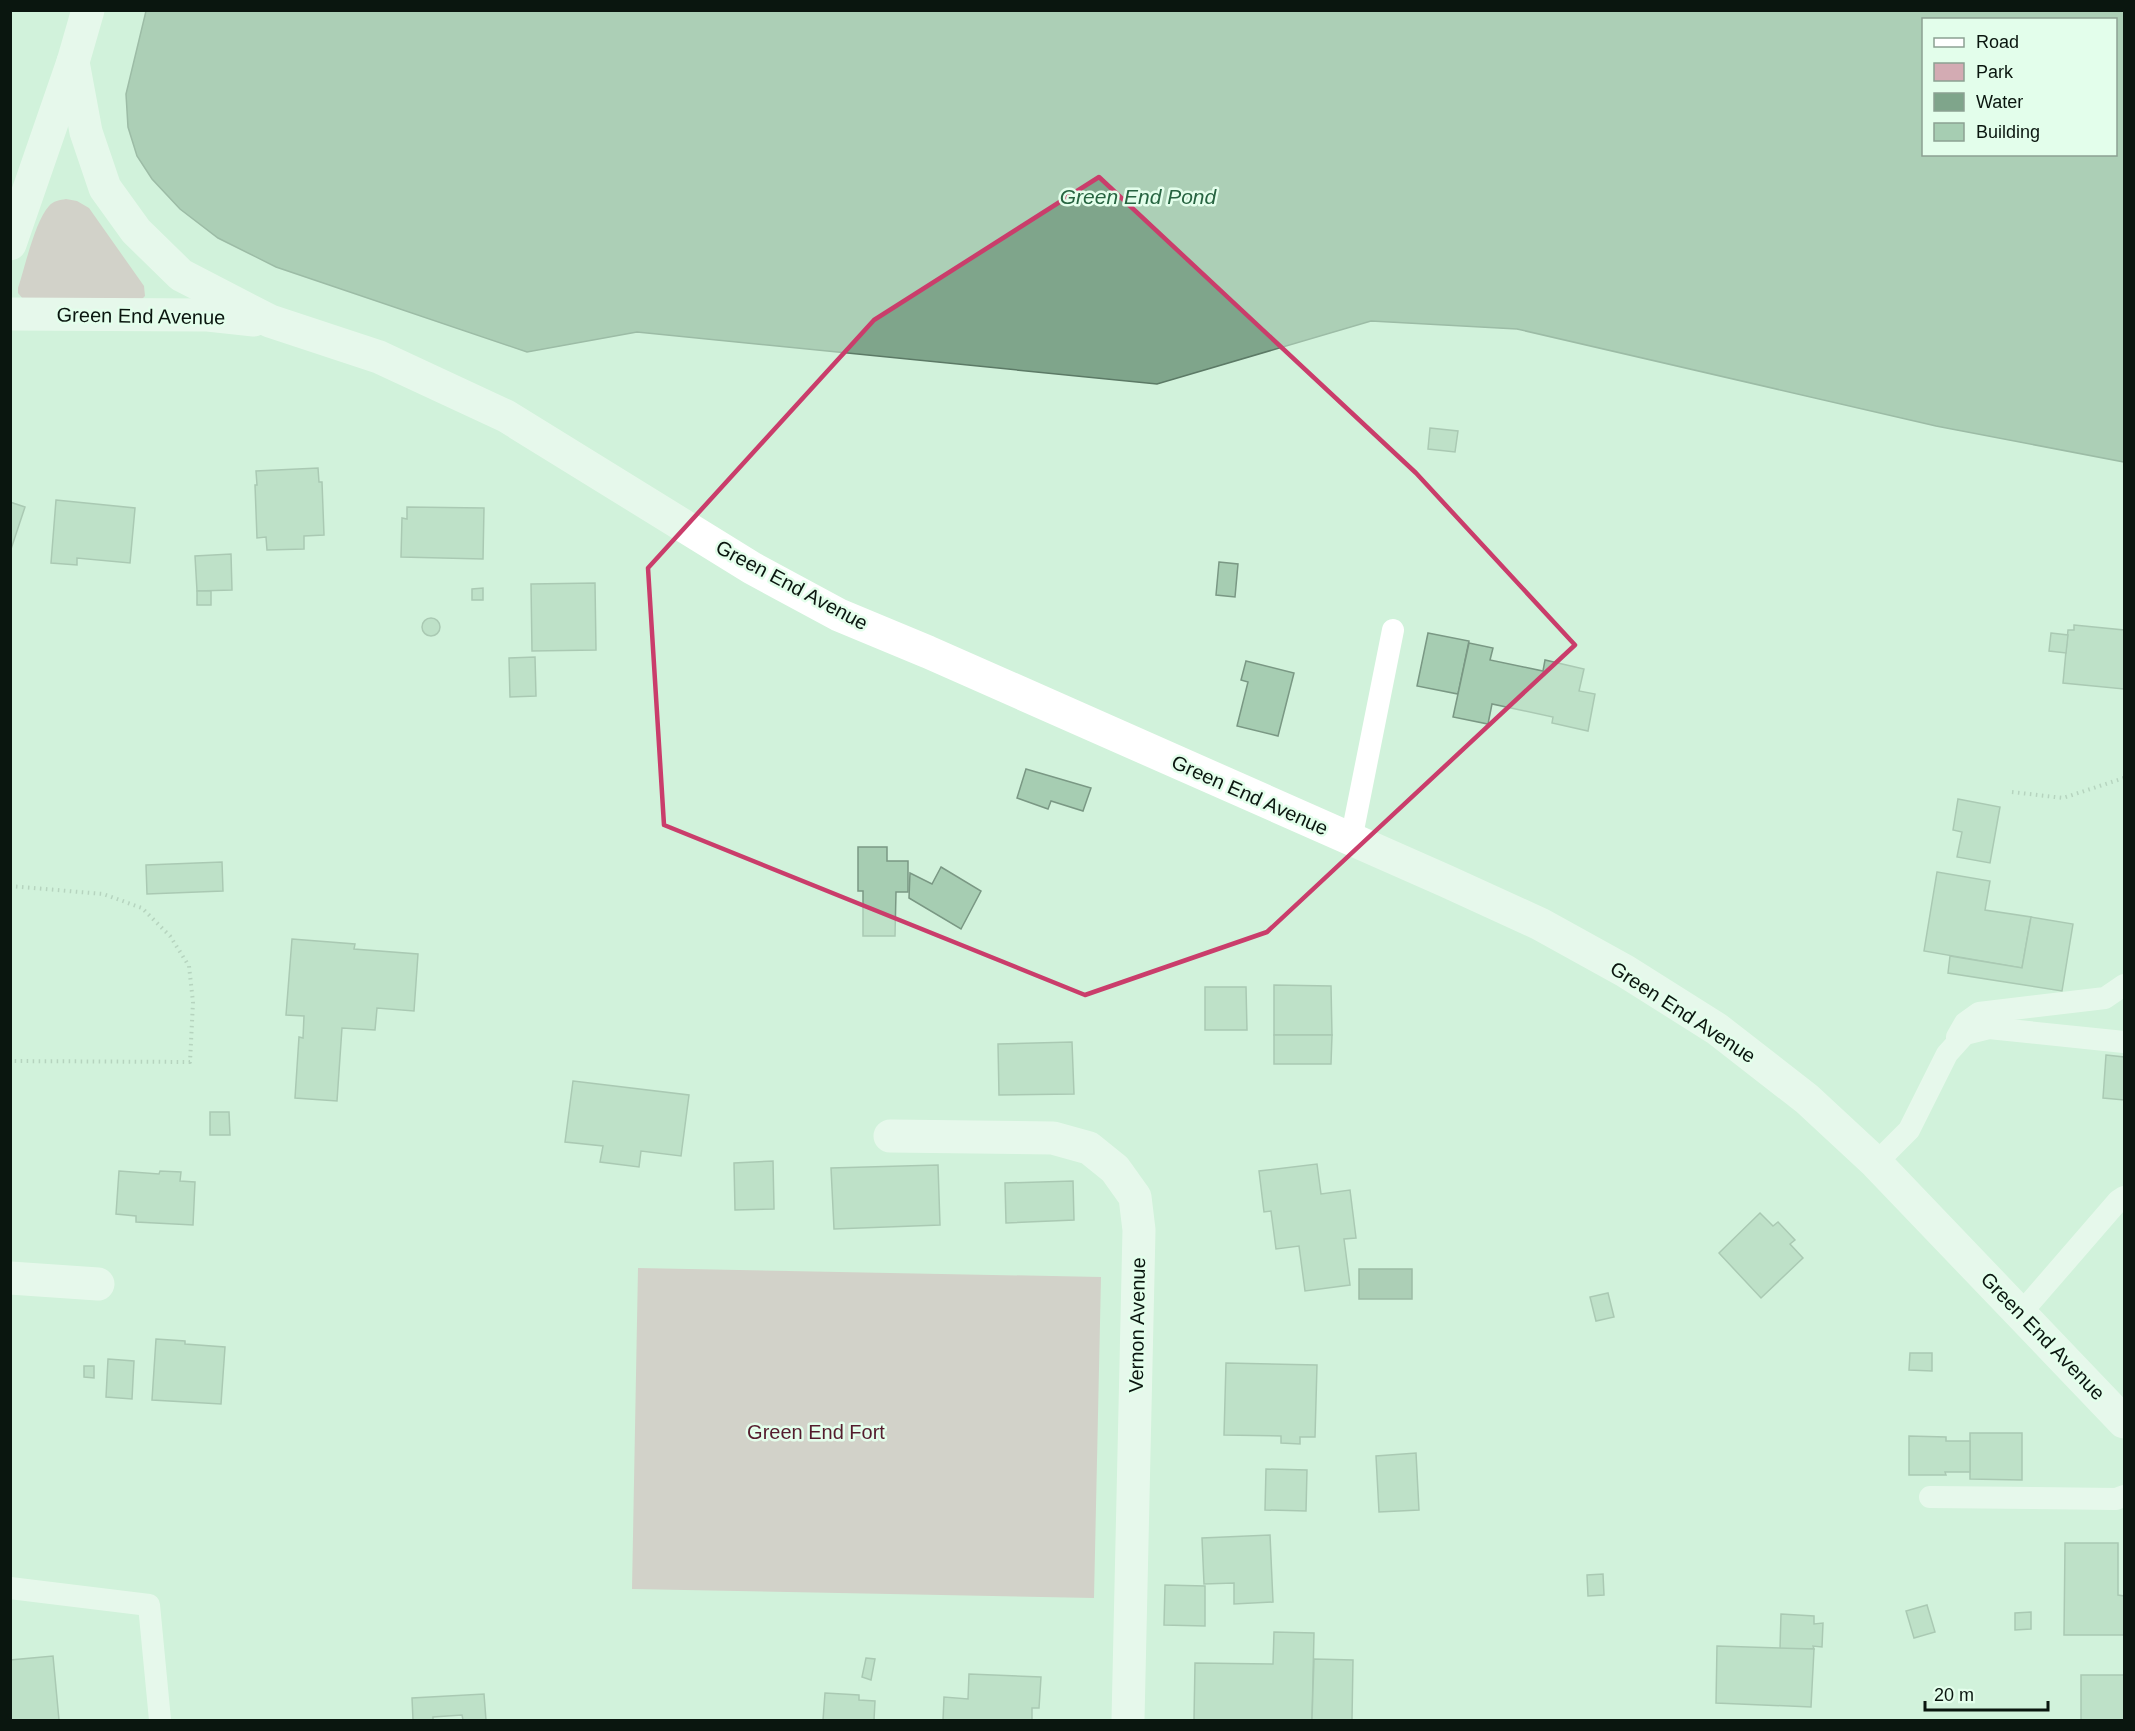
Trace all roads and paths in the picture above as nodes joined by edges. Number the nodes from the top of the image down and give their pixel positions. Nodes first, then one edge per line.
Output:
1 (88, 10) edge
2 (73, 62) junction
3 (10, 244) edge
4 (10, 314) edge
5 (270, 321) junction
6 (1393, 630) dead end
7 (2124, 778) edge
8 (2012, 792) dead end
9 (1351, 840) junction
10 (10, 886) edge
11 (2124, 986) edge
12 (2124, 1042) edge
13 (1947, 1054) junction
14 (10, 1061) edge
15 (890, 1136) dead end
16 (1876, 1163) junction
17 (2124, 1197) edge
18 (10, 1278) edge
19 (98, 1284) dead end
20 (2021, 1313) junction
21 (2124, 1422) edge
22 (2124, 1496) edge
23 (1930, 1497) dead end
24 (10, 1588) edge
25 (160, 1720) edge
26 (1128, 1720) edge

1 - 2 street, Green End Avenue
2 - 3 street, Green End Avenue
2 - 5 street, Green End Avenue
4 - 5 street, Green End Avenue
5 - 9 street, Green End Avenue
6 - 9 lane
7 - 8 path
9 - 16 street, Green End Avenue
10 - 14 path
11 - 13 lane
12 - 13 lane
13 - 16 lane
15 - 26 street, Vernon Avenue
16 - 20 street, Green End Avenue
17 - 20 lane
18 - 19 street
20 - 21 street, Green End Avenue
22 - 23 lane
24 - 25 lane

